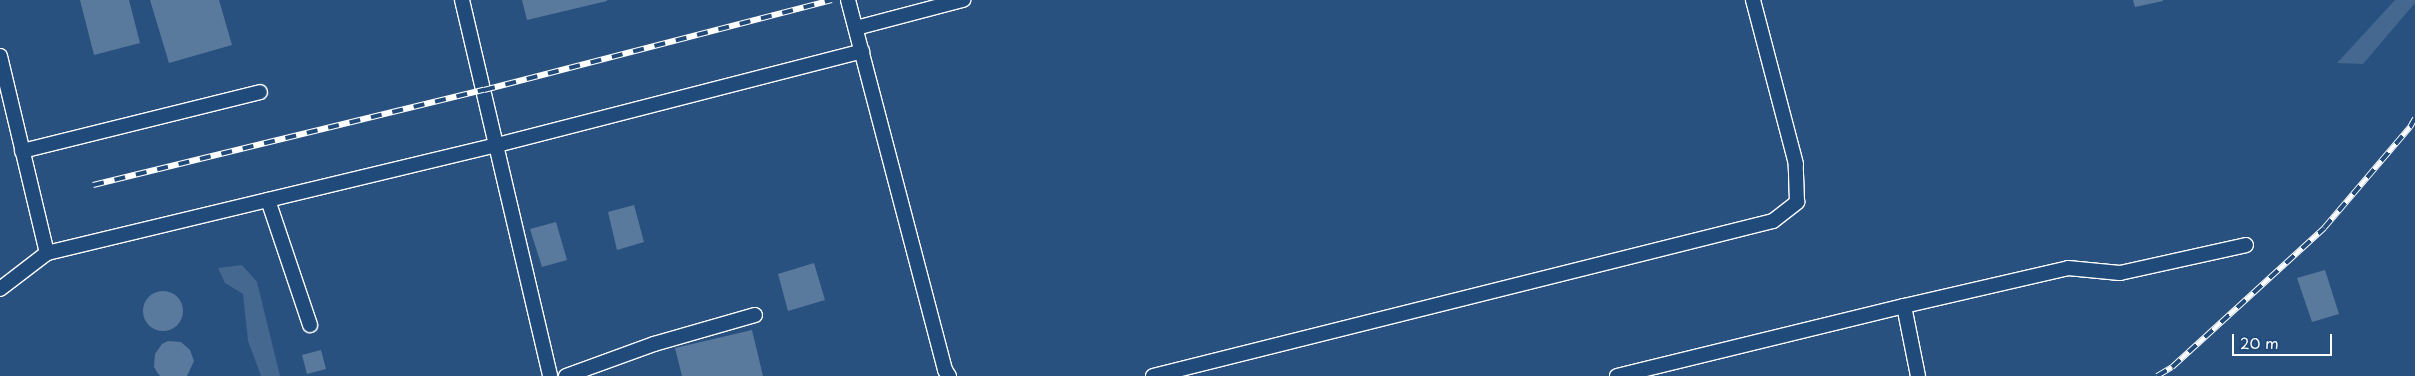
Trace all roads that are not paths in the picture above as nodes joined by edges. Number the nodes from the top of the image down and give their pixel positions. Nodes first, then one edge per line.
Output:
1 (462, 0) edge
2 (848, 0) edge
3 (963, 0) edge
4 (1753, 0) edge
5 (856, 28) junction
6 (862, 51) junction
7 (0, 56) edge
8 (260, 92) dead end
9 (497, 144) junction
10 (22, 151) junction
11 (268, 200) junction
12 (2246, 245) dead end
13 (47, 254) junction
14 (0, 289) edge
15 (1904, 306) junction
16 (755, 315) dead end
17 (310, 325) dead end
18 (550, 376) edge
19 (566, 376) edge
20 (949, 376) edge
21 (1153, 376) edge
22 (1617, 376) edge
23 (1918, 376) edge

1 - 9 lane
2 - 5 lane
3 - 5 lane
4 - 21 lane
5 - 6 lane
6 - 9 lane
6 - 20 lane
7 - 10 lane
8 - 10 lane
9 - 11 lane
9 - 18 lane
10 - 13 lane
11 - 13 lane
11 - 17 lane
12 - 15 lane
13 - 14 lane
15 - 22 lane
15 - 23 lane
16 - 19 lane

